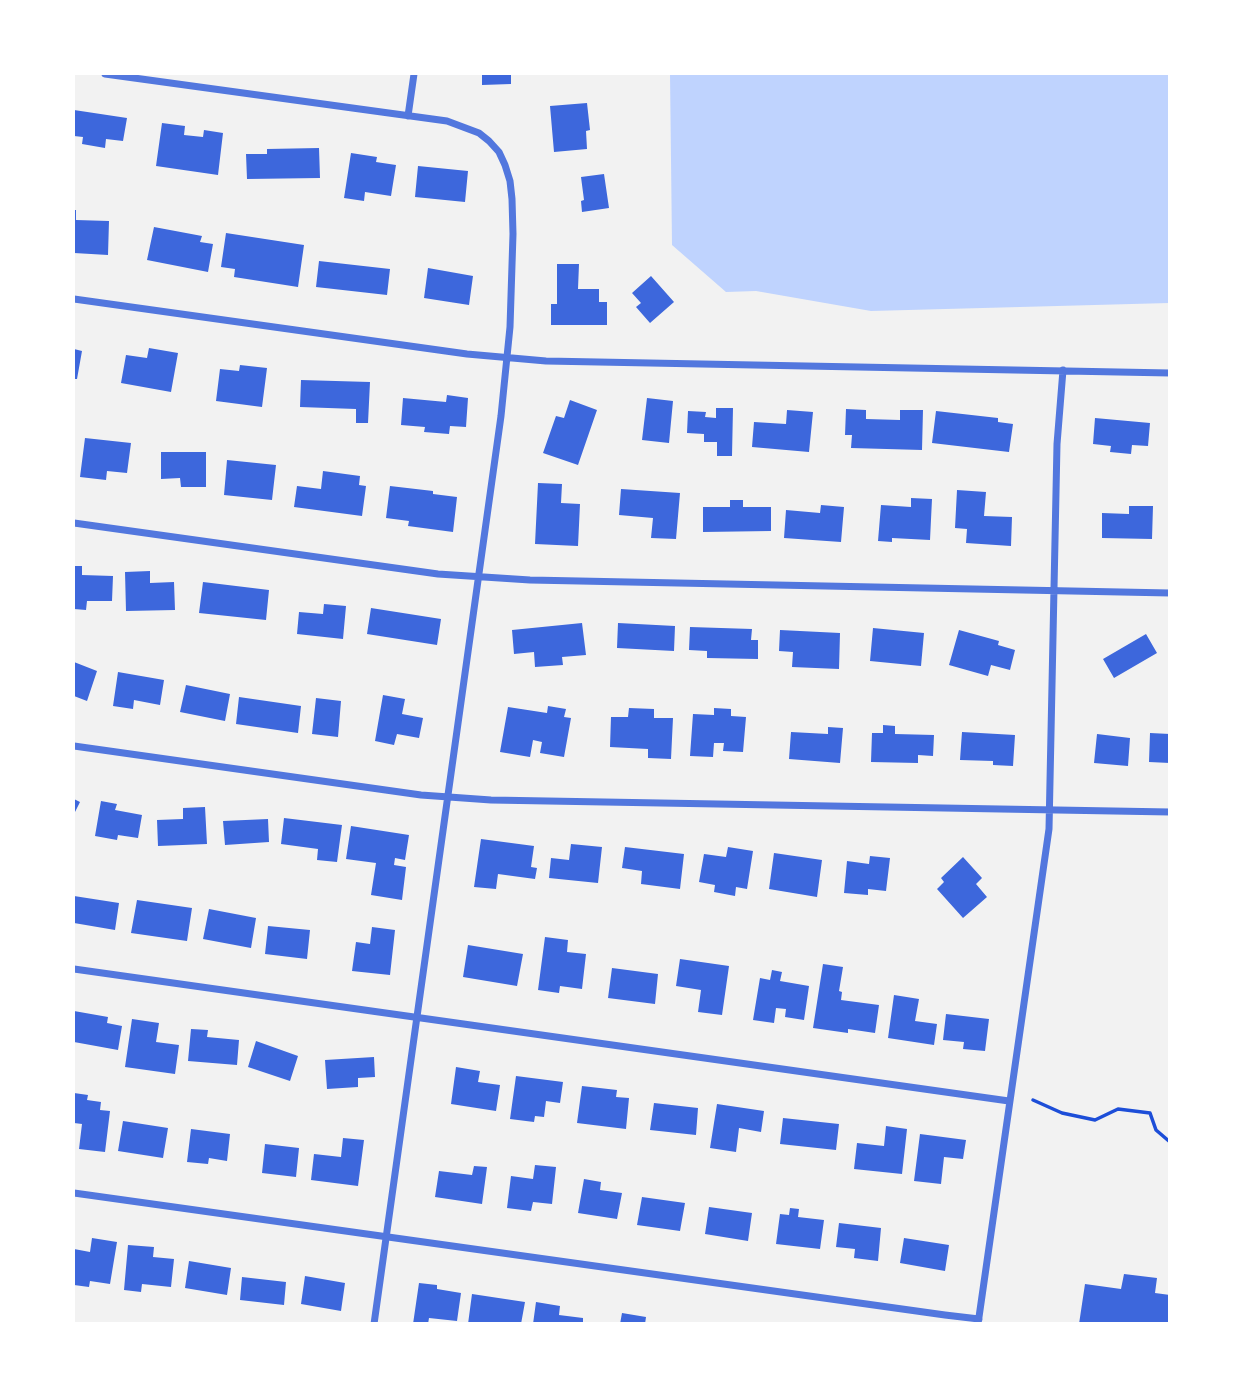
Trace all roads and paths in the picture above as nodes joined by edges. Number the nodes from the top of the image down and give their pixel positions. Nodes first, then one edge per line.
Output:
1 (105, 74) edge
2 (414, 74) edge
3 (408, 116) junction
4 (74, 299) edge
5 (507, 358) junction
6 (1063, 370) junction
7 (1170, 373) edge
8 (74, 523) edge
9 (480, 577) junction
10 (1054, 591) junction
11 (1170, 593) edge
12 (74, 746) edge
13 (449, 797) junction
14 (1049, 810) junction
15 (1170, 812) edge
16 (74, 969) edge
17 (417, 1018) junction
18 (1033, 1100) dead end
19 (1009, 1101) junction
20 (1170, 1142) edge
21 (74, 1193) edge
22 (386, 1238) junction
23 (979, 1321) edge
24 (374, 1324) edge

1 - 3 street
2 - 3 street
3 - 5 street
4 - 5 street
5 - 6 street
5 - 9 street
6 - 7 street
6 - 10 street
8 - 9 street
9 - 10 street
9 - 13 street
10 - 11 street
10 - 14 street
12 - 13 street
13 - 14 street
13 - 17 street
14 - 15 street
14 - 19 street
16 - 17 street
17 - 19 street
17 - 22 street
18 - 20 path
19 - 23 street
21 - 22 street
22 - 23 street
22 - 24 street

